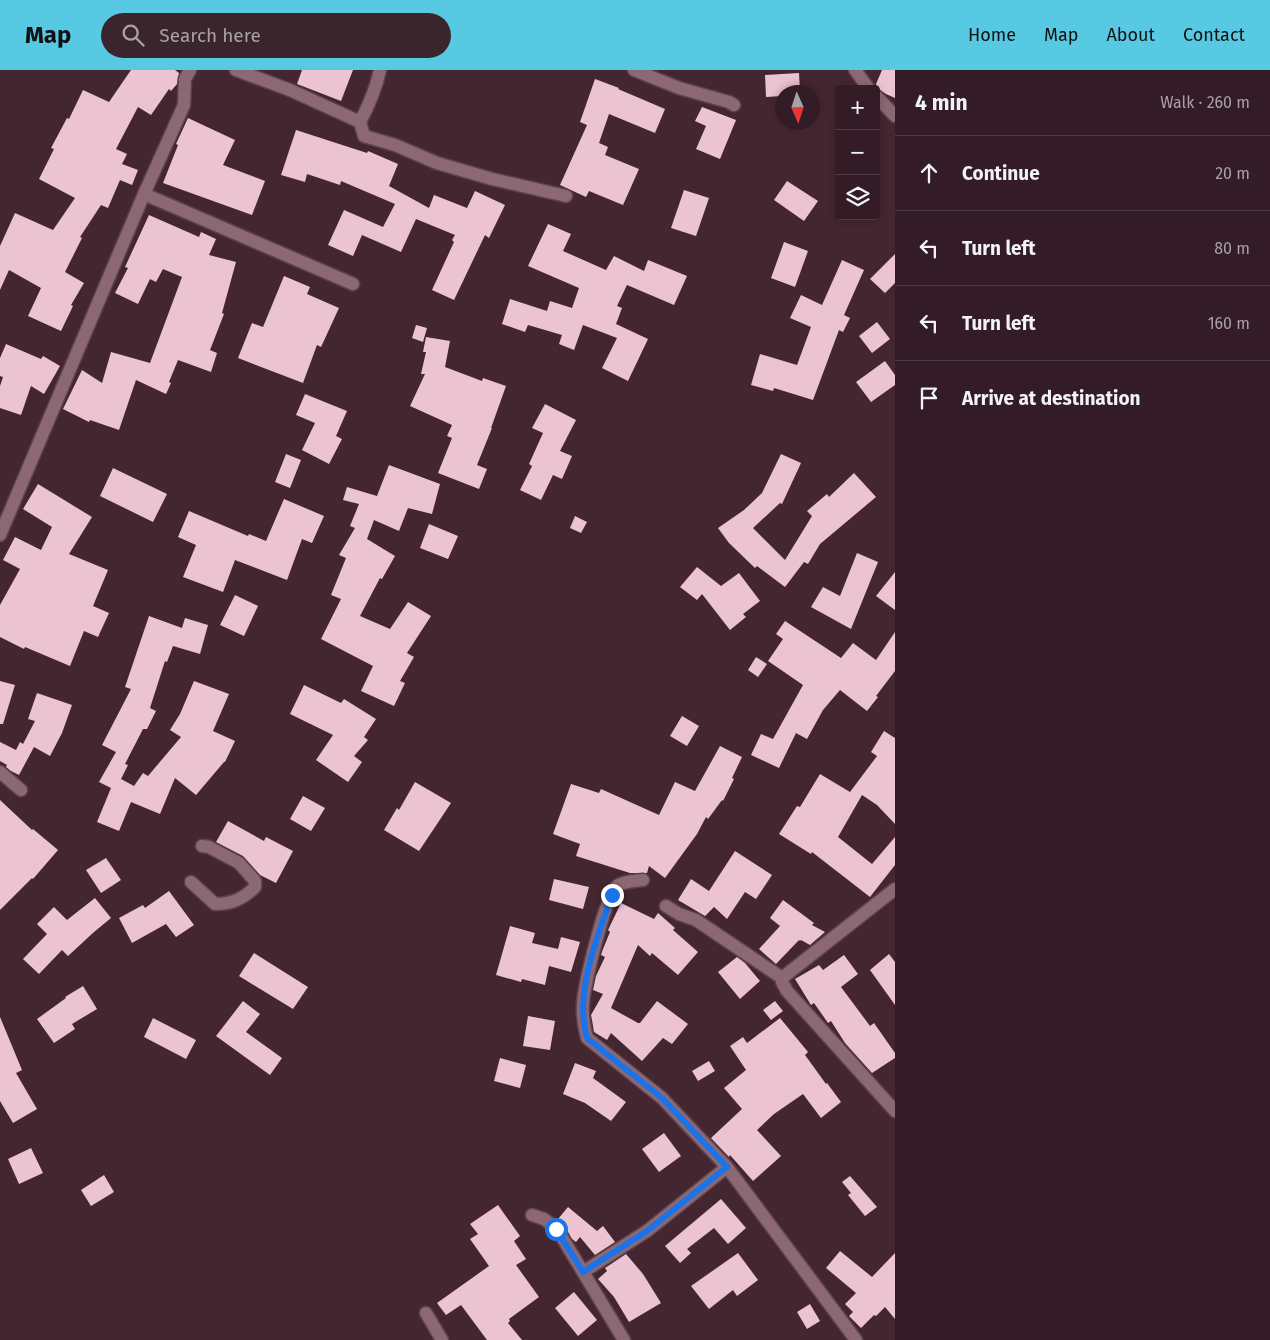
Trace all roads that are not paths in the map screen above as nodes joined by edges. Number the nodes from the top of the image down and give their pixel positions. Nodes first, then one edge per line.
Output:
1 (190, 70) edge
2 (236, 70) edge
3 (380, 70) edge
4 (634, 70) edge
5 (855, 70) edge
6 (867, 85) edge
7 (880, 100) edge
8 (734, 106) dead end
9 (895, 116) edge
10 (360, 122) junction
11 (144, 194) junction
12 (566, 196) dead end
13 (353, 284) dead end
14 (0, 535) edge
15 (0, 772) edge
16 (21, 790) dead end
17 (202, 846) dead end
18 (644, 880) dead end
19 (191, 882) dead end
20 (895, 889) edge
21 (666, 906) dead end
22 (782, 978) junction
23 (895, 1111) edge
24 (727, 1167) junction
25 (532, 1215) dead end
26 (583, 1272) junction
27 (426, 1314) dead end
28 (442, 1340) edge
29 (624, 1340) edge
30 (856, 1340) edge

1 - 11 street
2 - 10 street
3 - 10 street
4 - 8 street
5 - 6 street
7 - 9 street
10 - 12 street
11 - 13 street
11 - 14 street
15 - 16 street
17 - 19 street
18 - 24 street
20 - 22 street
21 - 22 street
22 - 23 street
24 - 26 street
24 - 30 street
25 - 26 street
26 - 29 street
27 - 28 street

